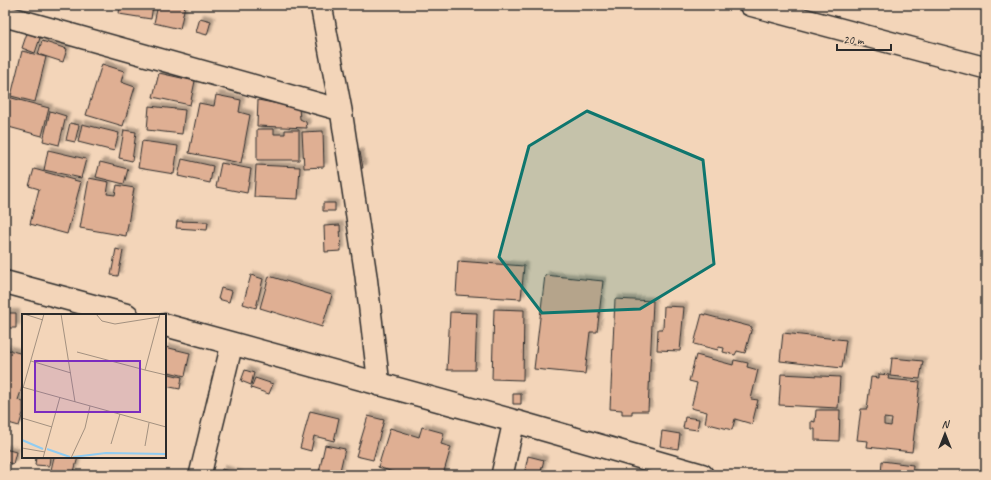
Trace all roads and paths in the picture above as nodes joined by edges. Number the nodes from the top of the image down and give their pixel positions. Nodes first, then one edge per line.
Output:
1 (321, 5) edge
2 (750, 5) edge
3 (5, 16) edge
4 (986, 68) edge
5 (340, 110) junction
6 (5, 282) edge
7 (123, 314) edge
8 (166, 325) edge
9 (232, 344) junction
10 (379, 385) junction
11 (514, 421) junction
12 (200, 475) edge
13 (502, 475) edge
14 (702, 475) edge

1 - 5 street
2 - 4 street
3 - 5 street
5 - 10 street
6 - 7 street
8 - 9 street
9 - 10 street
9 - 12 street
10 - 11 street
11 - 13 street
11 - 14 street

